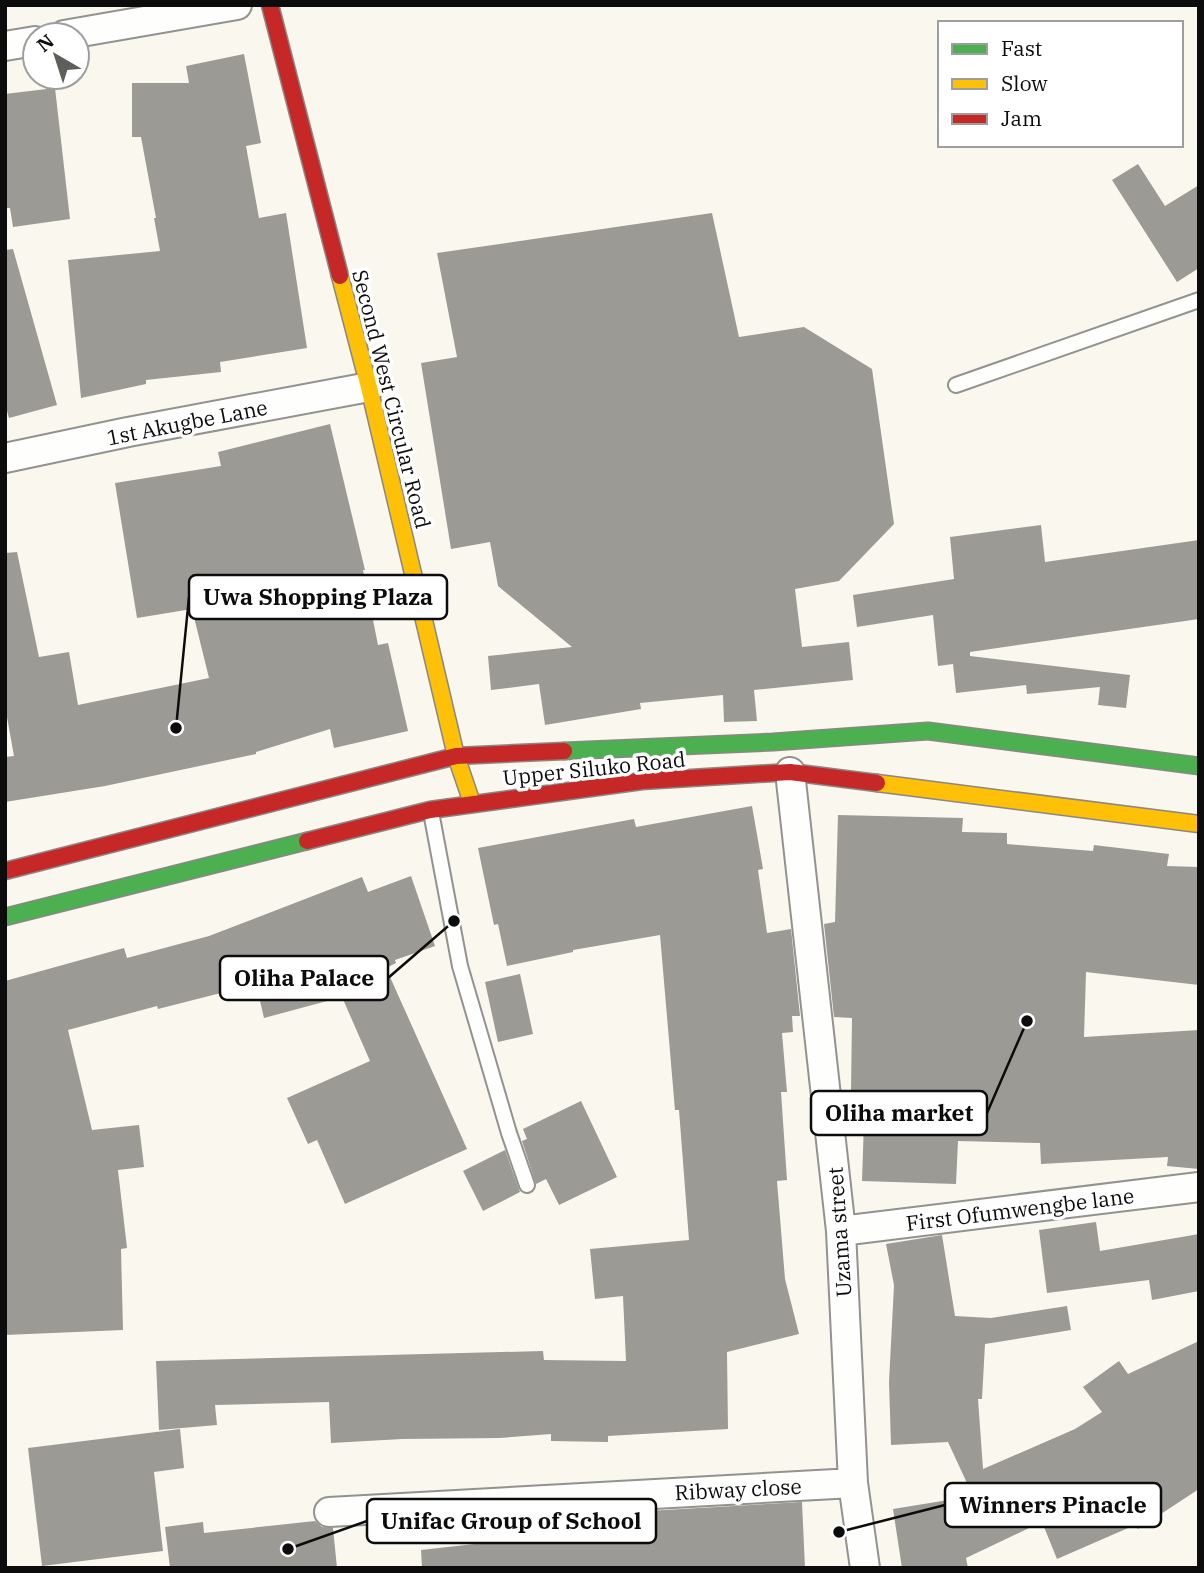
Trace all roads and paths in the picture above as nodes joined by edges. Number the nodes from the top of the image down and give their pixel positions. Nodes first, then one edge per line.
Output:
1 (237, 5) edge
2 (270, 5) edge
3 (91, 30) edge
4 (1199, 300) edge
5 (956, 385) dead end
6 (369, 387) junction
7 (5, 458) edge
8 (456, 756) junction
9 (1199, 766) edge
10 (790, 772) junction
11 (472, 803) junction
12 (430, 810) junction
13 (1199, 824) edge
14 (5, 871) edge
15 (5, 917) edge
16 (527, 1185) dead end
17 (1199, 1187) edge
18 (841, 1231) junction
19 (853, 1483) junction
20 (329, 1512) dead end
21 (865, 1568) edge

1 - 3 street
2 - 6 main road, Second West Circular Road
4 - 5 lane
6 - 7 street, 1st Akugbe Lane
6 - 8 main road, Second West Circular Road
8 - 9 main road, Upper Siluko Road
8 - 11 main road, Second West Circular Road
8 - 14 main road, Upper Siluko Road
10 - 11 main road, Upper Siluko Road
10 - 13 main road, Upper Siluko Road
10 - 18 street, Uzama street
11 - 12 main road, Upper Siluko Road
12 - 15 main road, Upper Siluko Road
12 - 16 lane
17 - 18 street, First Ofumwengbe lane
18 - 19 street, Uzama street
19 - 20 street, Ribway close
19 - 21 street, Uzama street

